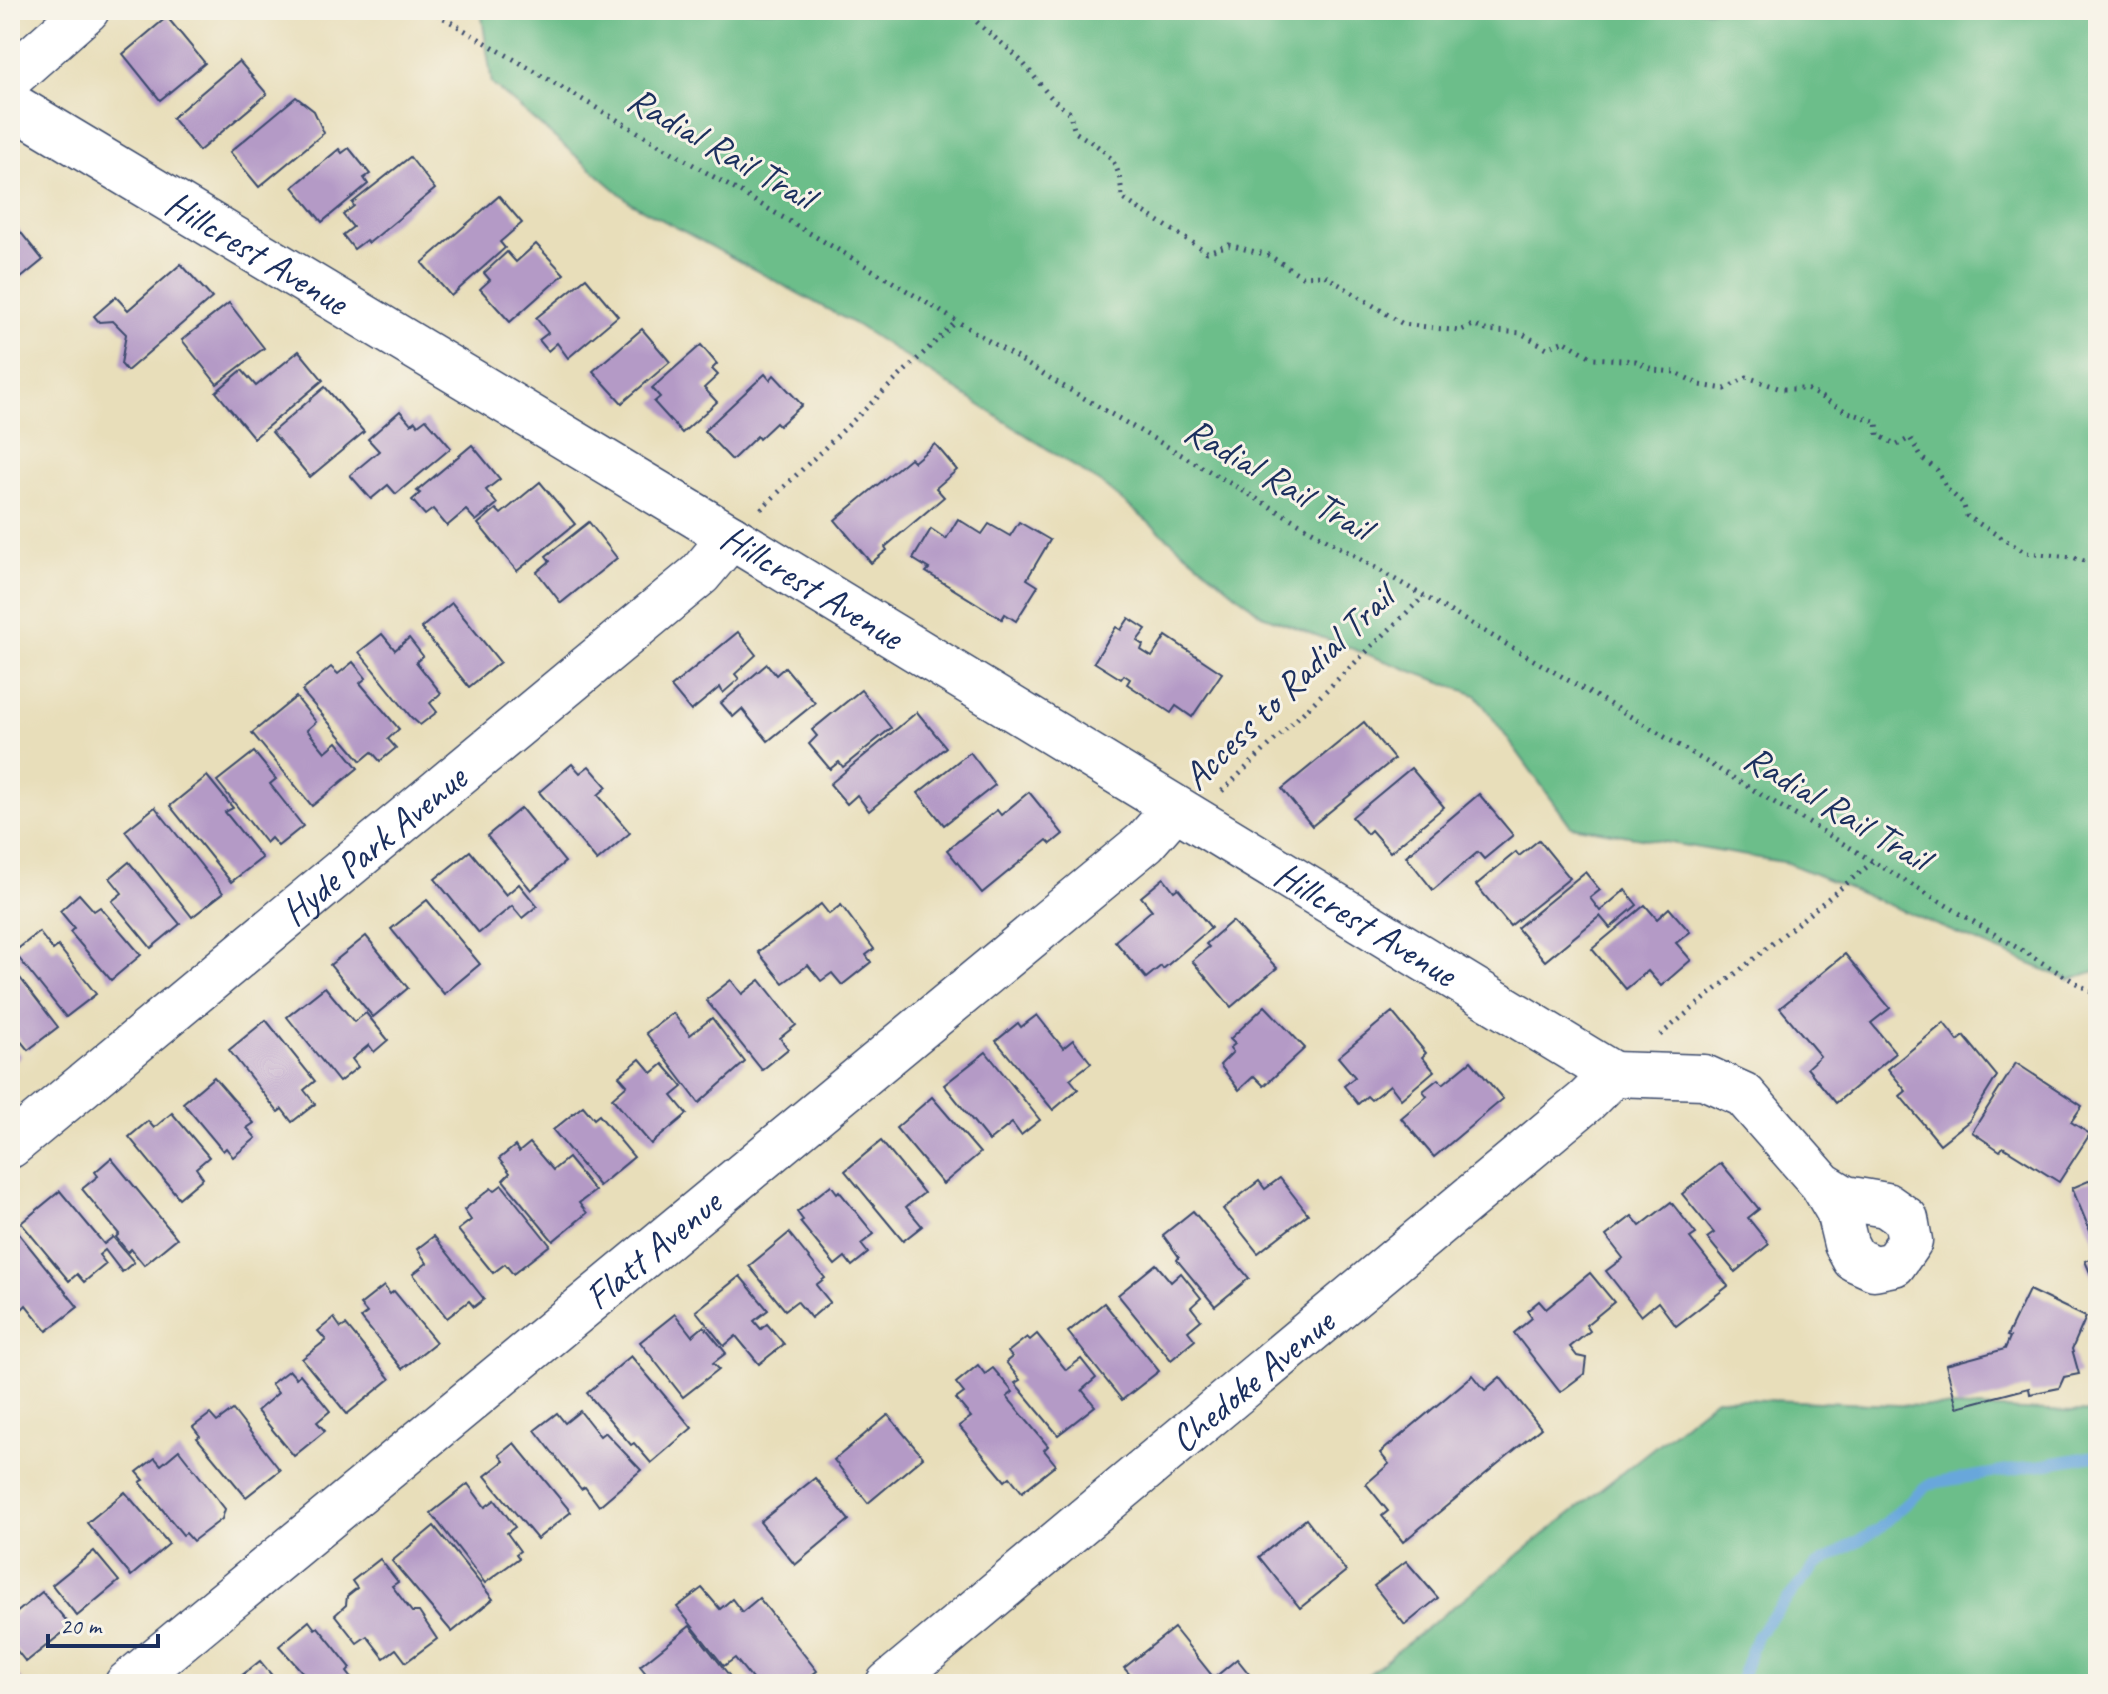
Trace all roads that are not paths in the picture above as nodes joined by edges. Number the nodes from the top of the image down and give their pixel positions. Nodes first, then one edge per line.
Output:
1 (66, 10) edge
2 (87, 10) edge
3 (22, 67) edge
4 (10, 104) edge
5 (731, 537) junction
6 (1183, 814) junction
7 (1613, 1074) junction
8 (10, 1146) edge
9 (1822, 1184) dead end
10 (127, 1684) edge
11 (888, 1684) edge

1 - 3 street
2 - 3 street
4 - 5 street, Hillcrest Avenue
5 - 6 street, Hillcrest Avenue
5 - 8 street, Hyde Park Avenue
6 - 7 street, Hillcrest Avenue
6 - 10 street, Flatt Avenue
7 - 9 street
7 - 11 street, Chedoke Avenue

